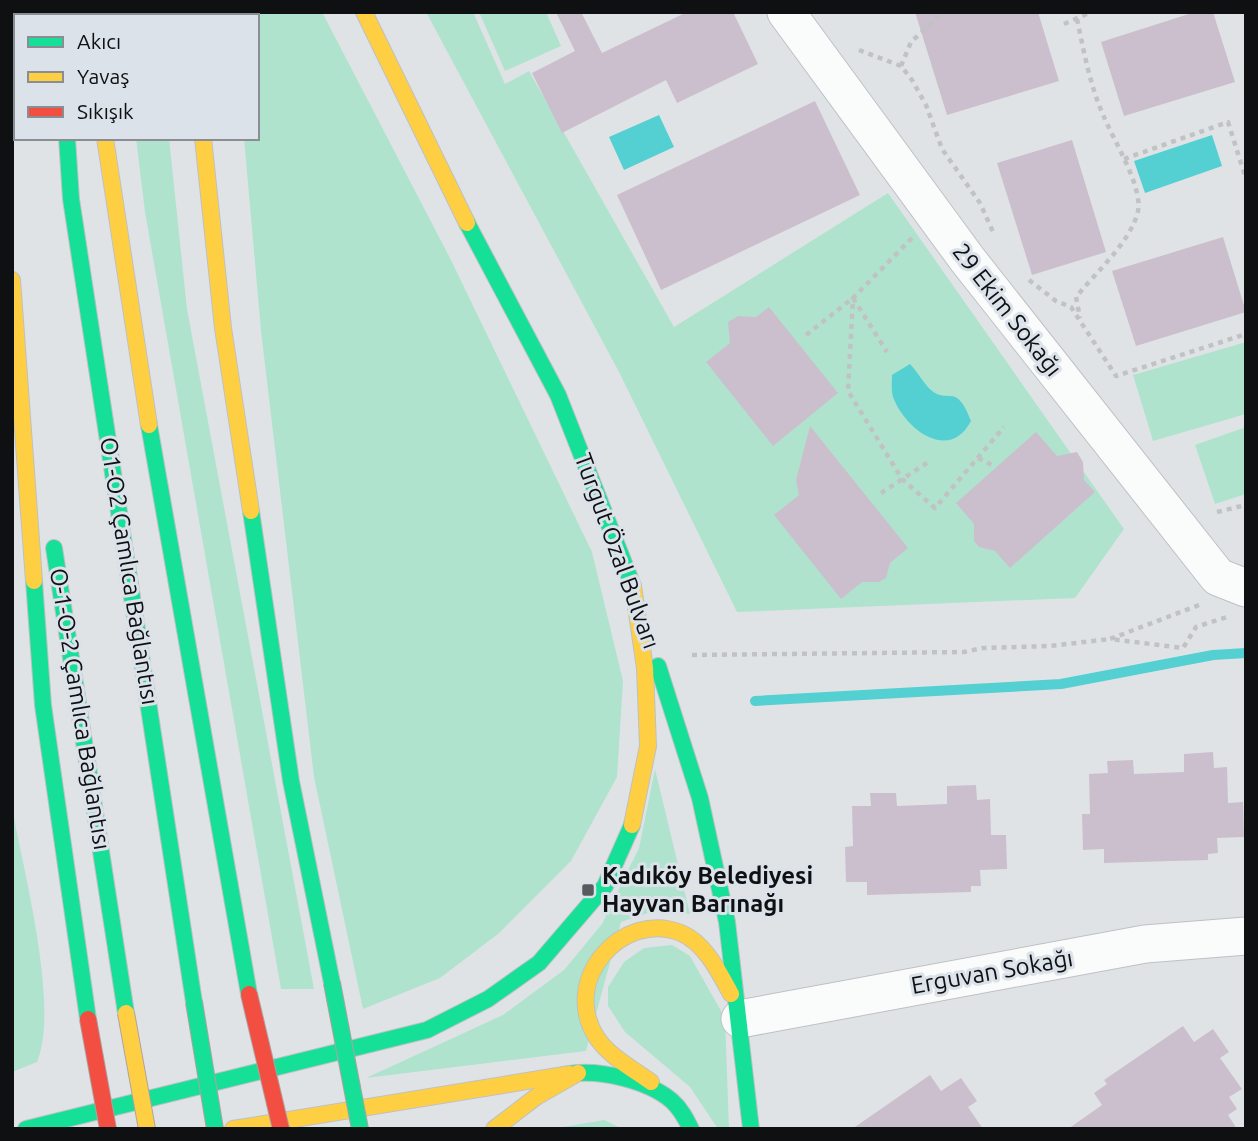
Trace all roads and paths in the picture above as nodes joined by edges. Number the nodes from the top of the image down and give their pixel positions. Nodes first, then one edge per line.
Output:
1 (364, 12) edge
2 (786, 12) edge
3 (943, 12) edge
4 (1091, 12) edge
5 (1077, 19) junction
6 (1064, 24) dead end
7 (850, 44) dead end
8 (901, 66) junction
9 (67, 140) edge
10 (105, 140) edge
11 (203, 140) edge
12 (1124, 159) junction
13 (1246, 179) edge
14 (935, 216) junction
15 (996, 238) dead end
16 (1020, 272) dead end
17 (13, 285) edge
18 (853, 298) junction
19 (1080, 320) junction
20 (1246, 334) edge
21 (806, 335) dead end
22 (887, 352) dead end
23 (1004, 427) dead end
24 (978, 458) junction
25 (930, 461) dead end
26 (992, 465) dead end
27 (902, 479) junction
28 (44, 480) dead end
29 (881, 494) dead end
30 (1246, 505) edge
31 (1217, 512) dead end
32 (52, 535) dead end
33 (633, 586) junction
34 (1203, 604) dead end
35 (1242, 605) edge
36 (1110, 639) junction
37 (684, 655) dead end
38 (1246, 936) edge
39 (738, 1011) junction
40 (578, 1073) junction
41 (663, 1091) junction
42 (26, 1129) edge
43 (108, 1129) edge
44 (147, 1129) edge
45 (215, 1129) edge
46 (233, 1129) edge
47 (281, 1129) edge
48 (360, 1129) edge
49 (494, 1129) edge
50 (691, 1129) edge
51 (751, 1129) edge

1 - 33 main road, Turgut Özal Bulvarı
2 - 14 street, 29 Ekim Sokağı
3 - 8 path
4 - 5 path
5 - 6 path
5 - 12 path
7 - 8 path
8 - 15 path
9 - 45 main road, O1-O2 Çamlıca Bağlantısı, bridge
10 - 47 main road, bridge
11 - 48 main road, bridge
12 - 13 path
12 - 19 path
14 - 18 path
14 - 35 street, 29 Ekim Sokağı
16 - 19 path
17 - 28 main road
17 - 43 main road, bridge
18 - 21 path
18 - 22 path
18 - 27 path
19 - 20 path
23 - 24 path
24 - 26 path
24 - 27 path
25 - 27 path
27 - 29 path
30 - 31 path
32 - 44 main road, O-1-O-2 Çamlıca Bağlantısı, bridge
33 - 39 main road, Turgut Özal Bulvarı
33 - 42 main road
34 - 36 path
35 - 36 path
36 - 37 path
38 - 39 street, Erguvan Sokağı
39 - 41 main road
39 - 51 main road, Turgut Özal Bulvarı
40 - 41 main road
40 - 46 main road
40 - 49 main road
41 - 50 main road

